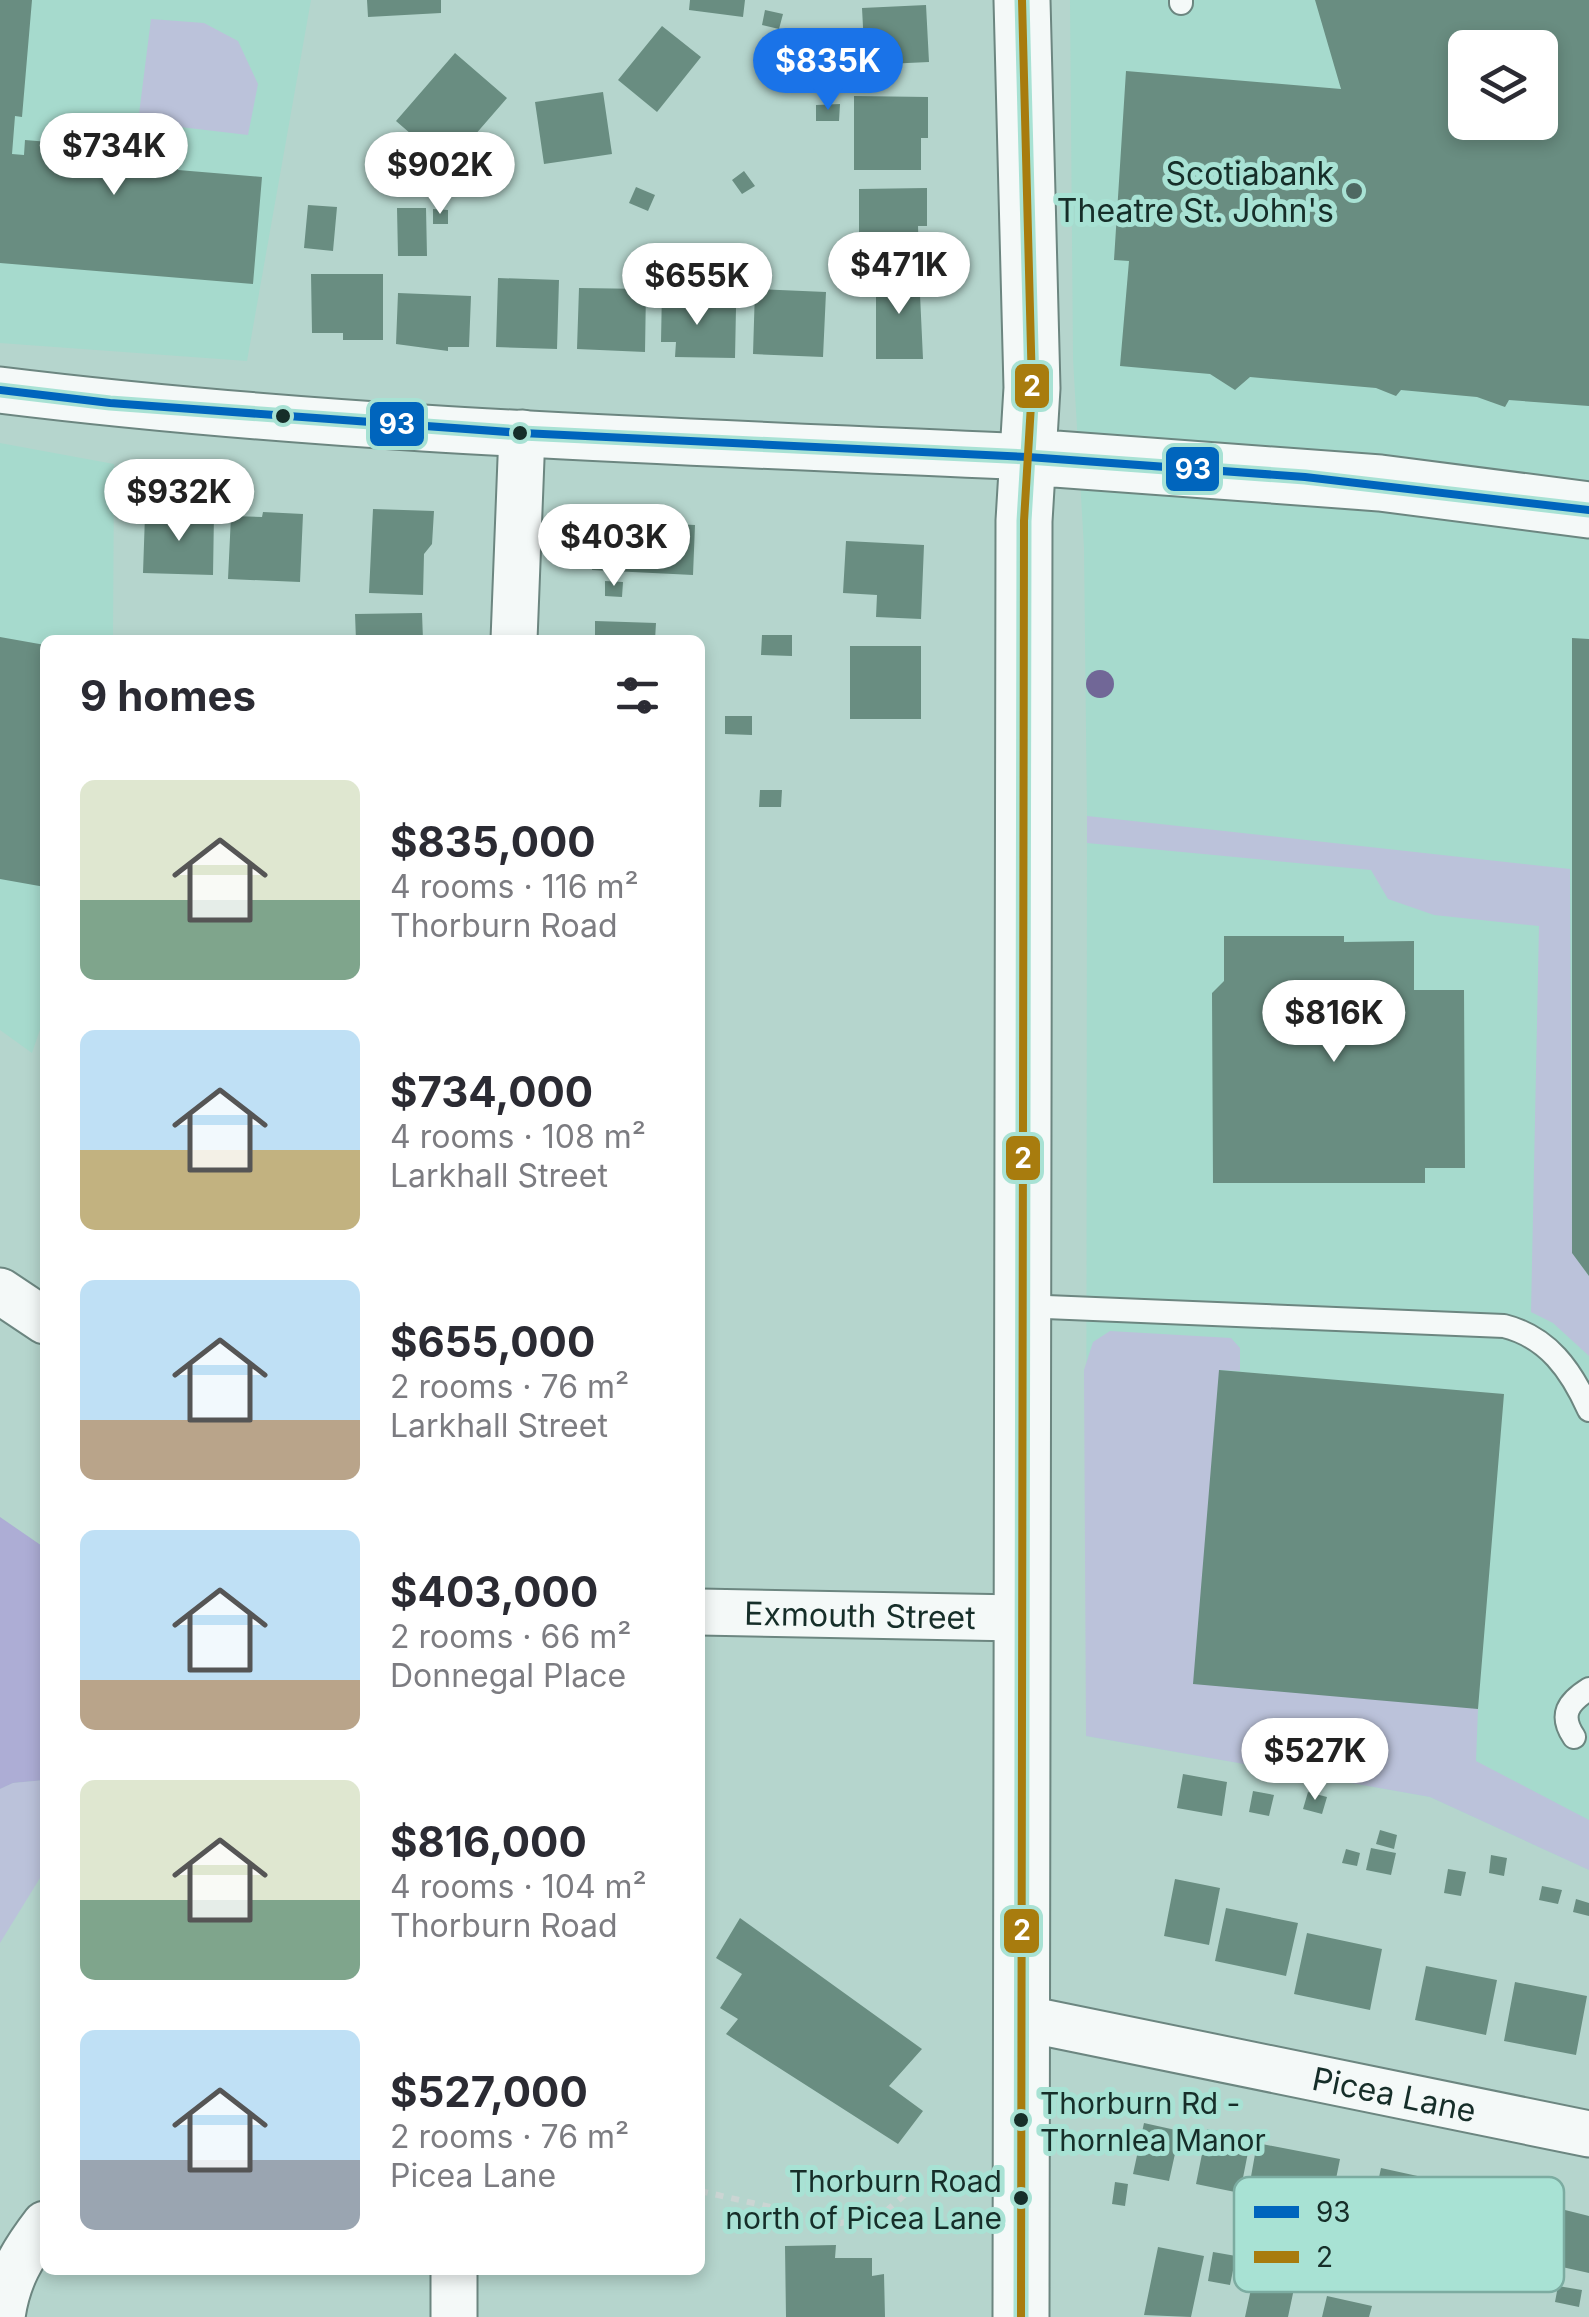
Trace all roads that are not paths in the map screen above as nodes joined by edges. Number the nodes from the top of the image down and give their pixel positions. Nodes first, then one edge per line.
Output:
1 (1022, 0) edge
2 (0, 390) edge
3 (522, 433) junction
4 (1028, 458) junction
5 (1589, 510) edge
6 (514, 635) edge
7 (0, 1291) edge
8 (1022, 1306) junction
9 (40, 1319) edge
10 (1589, 1410) edge
11 (705, 1612) edge
12 (1022, 1618) junction
13 (1589, 1689) edge
14 (1574, 1738) dead end
15 (1022, 2018) junction
16 (1589, 2134) edge
17 (40, 2230) edge
18 (454, 2275) edge
19 (2, 2317) edge
20 (454, 2317) edge
21 (1020, 2317) edge

1 - 4 main road
2 - 3 street
3 - 4 street
3 - 6 street
4 - 5 main road
4 - 8 main road
7 - 9 street
8 - 10 lane
8 - 12 main road
11 - 12 street, Exmouth Street
12 - 15 main road
13 - 14 lane
15 - 16 street, Picea Lane
15 - 21 main road
17 - 19 street
18 - 20 street

